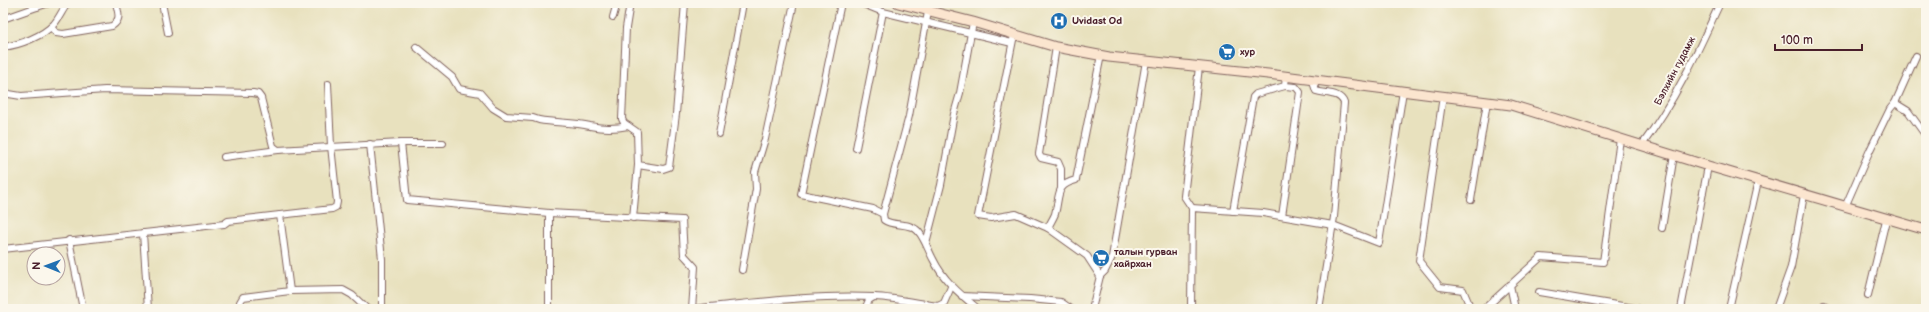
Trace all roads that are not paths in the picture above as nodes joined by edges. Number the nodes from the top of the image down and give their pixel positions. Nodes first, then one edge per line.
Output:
1 (49, 3) edge
2 (68, 3) edge
3 (116, 3) edge
4 (162, 3) edge
5 (617, 3) edge
6 (630, 3) edge
7 (686, 3) edge
8 (743, 3) edge
9 (794, 3) edge
10 (841, 3) edge
11 (861, 3) edge
12 (898, 3) edge
13 (1720, 3) edge
14 (36, 5) edge
15 (883, 12) junction
16 (928, 12) junction
17 (613, 17) dead end
18 (3, 19) edge
19 (926, 22) junction
20 (973, 22) junction
21 (51, 27) junction
22 (168, 33) dead end
23 (971, 34) junction
24 (1013, 39) junction
25 (1056, 46) junction
26 (3, 47) edge
27 (416, 47) dead end
28 (1101, 56) junction
29 (1916, 56) dead end
30 (1146, 61) junction
31 (1199, 67) junction
32 (1286, 76) junction
33 (1314, 80) junction
34 (328, 84) dead end
35 (1285, 86) junction
36 (1403, 91) junction
37 (3, 93) edge
38 (1443, 96) junction
39 (1487, 102) junction
40 (1895, 104) junction
41 (628, 126) junction
42 (719, 134) dead end
43 (1926, 136) edge
44 (1620, 139) junction
45 (401, 143) junction
46 (443, 143) dead end
47 (370, 144) junction
48 (1642, 145) junction
49 (331, 146) junction
50 (856, 148) dead end
51 (278, 150) junction
52 (1674, 155) junction
53 (224, 157) dead end
54 (638, 165) junction
55 (1708, 166) junction
56 (1758, 181) junction
57 (1060, 188) junction
58 (1804, 195) junction
59 (1471, 200) dead end
60 (1845, 207) junction
61 (1192, 208) junction
62 (1233, 211) junction
63 (549, 213) junction
64 (883, 214) junction
65 (280, 215) junction
66 (1282, 216) junction
67 (633, 218) junction
68 (1886, 220) junction
69 (1333, 225) junction
70 (1048, 228) junction
71 (1662, 228) dead end
72 (1926, 230) edge
73 (143, 233) junction
74 (69, 240) junction
75 (926, 243) junction
76 (3, 249) edge
77 (742, 270) dead end
78 (1100, 276) junction
79 (1510, 285) junction
80 (951, 287) junction
81 (290, 291) junction
82 (1539, 292) dead end
83 (962, 296) junction
84 (1868, 296) dead end
85 (874, 297) junction
86 (83, 309) edge
87 (148, 309) edge
88 (240, 309) edge
89 (367, 309) edge
90 (382, 309) edge
91 (549, 309) edge
92 (692, 309) edge
93 (865, 309) edge
94 (978, 309) edge
95 (1071, 309) edge
96 (1092, 309) edge
97 (1191, 309) edge
98 (1320, 309) edge
99 (1471, 309) edge
100 (1484, 309) edge
101 (1515, 309) edge
102 (1640, 309) edge
103 (1681, 309) edge
104 (1729, 309) edge
105 (1776, 309) edge

1 - 14 street
2 - 21 street
3 - 21 street
4 - 22 street
5 - 17 street
6 - 41 street
7 - 54 street
8 - 42 street
9 - 77 street
10 - 64 street
11 - 15 street
12 - 16 main road
13 - 48 street, Бэлхийн гудамж
14 - 18 street
15 - 19 street
15 - 50 street
16 - 19 street
16 - 20 main road
19 - 23 street
19 - 64 street
20 - 23 street
20 - 24 main road
21 - 26 street
23 - 24 street
23 - 75 street
24 - 25 main road
24 - 70 street
25 - 28 main road
25 - 57 street
27 - 41 street
28 - 30 main road
28 - 57 street
29 - 40 street
30 - 31 main road
30 - 78 street
31 - 32 main road
31 - 61 street
32 - 33 main road
32 - 35 street
33 - 36 main road
33 - 69 street
34 - 49 street
35 - 62 street
35 - 66 street
36 - 38 main road
36 - 69 street
37 - 51 street
38 - 39 main road
38 - 99 street
39 - 44 main road
39 - 59 street
40 - 43 street
40 - 60 street
41 - 54 street
44 - 48 main road
44 - 79 street
45 - 46 street
45 - 47 street
45 - 63 street
47 - 49 street
47 - 90 street
48 - 52 main road
49 - 51 street
49 - 65 street
51 - 53 street
52 - 55 main road
52 - 71 street
54 - 67 street
55 - 56 main road
55 - 103 street
56 - 58 main road
56 - 104 street
57 - 70 street
58 - 60 main road
58 - 105 street
60 - 68 main road
61 - 62 street
61 - 97 street
62 - 66 street
63 - 67 street
63 - 91 street
64 - 75 street
65 - 73 street
65 - 81 street
66 - 69 street
67 - 92 street
68 - 72 main road
68 - 84 street
69 - 98 street
70 - 78 street
73 - 74 street
73 - 87 street
74 - 76 street
74 - 86 street
75 - 80 street
78 - 96 street
79 - 100 street
79 - 101 street
80 - 83 street
80 - 85 street
81 - 88 street
81 - 89 street
82 - 102 street
83 - 94 street
83 - 95 street
85 - 92 street
85 - 93 street

